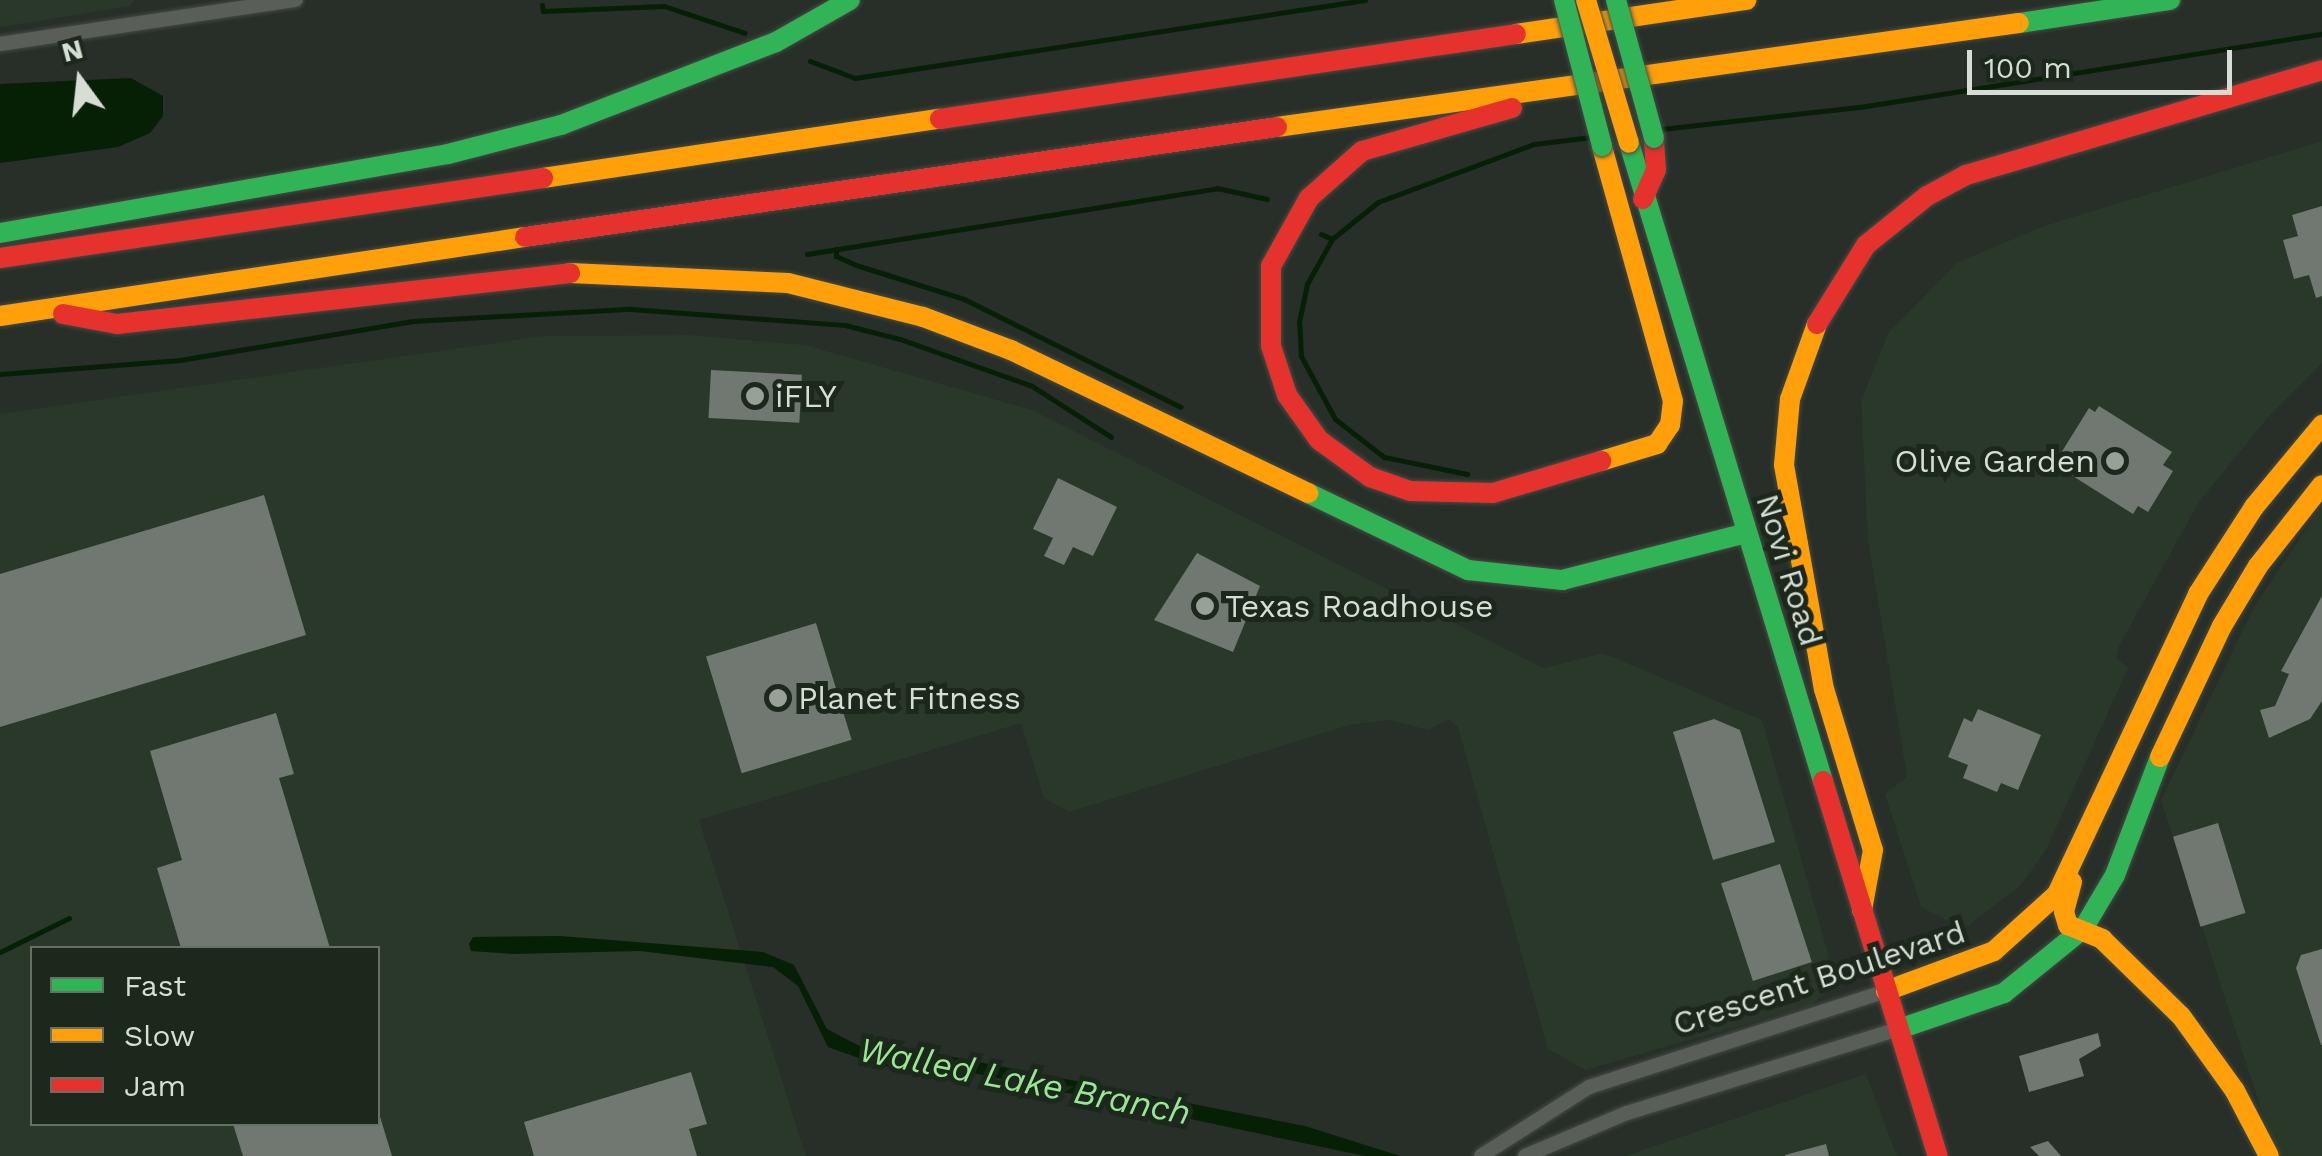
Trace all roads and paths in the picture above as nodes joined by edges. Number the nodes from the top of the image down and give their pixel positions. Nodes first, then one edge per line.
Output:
1 (296, 0) edge
2 (850, 0) edge
3 (1564, 0) edge
4 (1586, 0) edge
5 (1616, 0) edge
6 (1630, 0) edge
7 (1747, 0) edge
8 (2170, 0) edge
9 (188, 7) edge
10 (0, 44) edge
11 (1427, 47) junction
12 (2322, 70) edge
13 (1554, 92) junction
14 (1643, 199) junction
15 (0, 233) edge
16 (0, 258) edge
17 (44, 310) junction
18 (0, 316) edge
19 (2322, 425) edge
20 (2322, 485) edge
21 (1747, 533) junction
22 (2234, 537) junction
23 (2258, 566) junction
24 (2198, 594) junction
25 (2222, 626) junction
26 (2073, 870) junction
27 (1862, 910) junction
28 (2083, 930) junction
29 (1886, 991) junction
30 (1899, 1029) junction
31 (1481, 1156) edge
32 (1525, 1156) edge
33 (1938, 1156) edge
34 (2269, 1156) edge

1 - 9 street
2 - 15 main road
3 - 13 main road, bridge
4 - 14 main road, Novi Road, bridge
5 - 14 main road, bridge
6 - 11 main road
7 - 11 main road
8 - 13 main road
9 - 10 street
11 - 16 main road
12 - 27 main road
13 - 17 main road
14 - 21 main road, Novi Road
17 - 18 main road
17 - 21 main road
19 - 22 main road, Crescent Boulevard
20 - 23 main road
21 - 27 main road, Novi Road
22 - 23 main road
22 - 24 main road, Crescent Boulevard
23 - 25 main road
24 - 25 main road
24 - 26 main road, Crescent Boulevard
25 - 28 main road
26 - 28 main road
26 - 29 main road, Crescent Boulevard
27 - 29 main road, Novi Road
28 - 30 main road
28 - 34 main road
29 - 30 main road, Novi Road
29 - 31 street, Crescent Boulevard
30 - 32 street
30 - 33 main road, Novi Road

